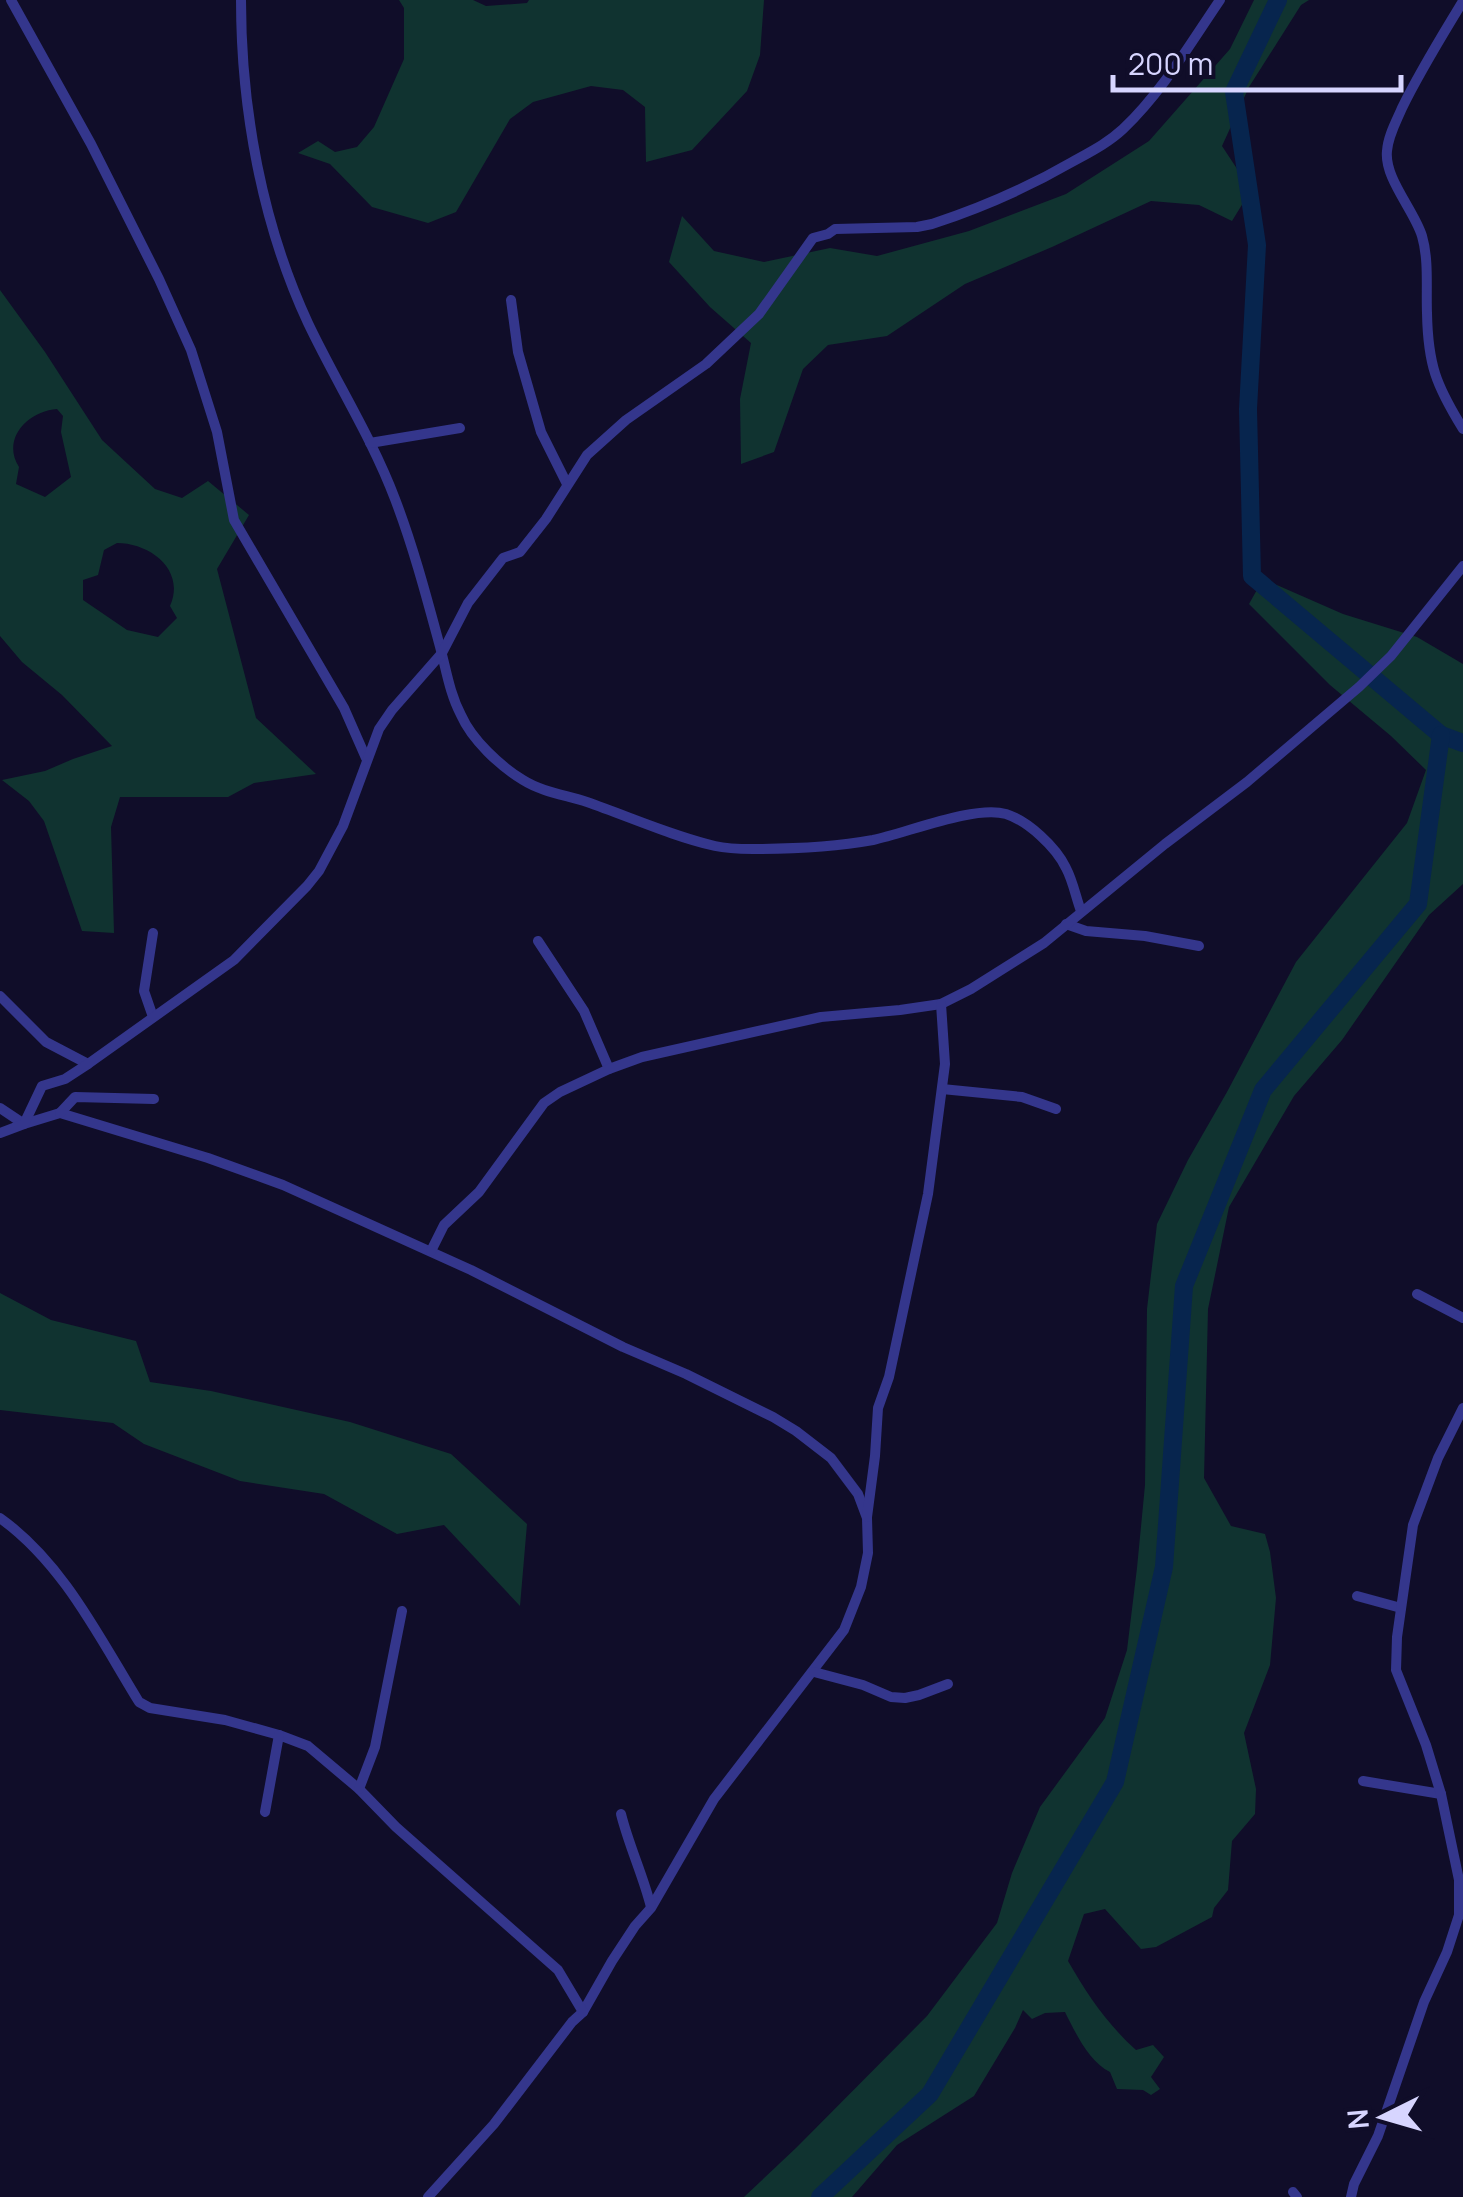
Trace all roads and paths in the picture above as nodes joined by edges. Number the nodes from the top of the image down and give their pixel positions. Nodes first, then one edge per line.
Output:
1 (12, 0) edge
2 (241, 0) edge
3 (1220, 0) edge
4 (1463, 0) edge
5 (511, 300) dead end
6 (460, 428) dead end
7 (1463, 428) edge
8 (370, 443) junction
9 (567, 484) junction
10 (1463, 566) edge
11 (442, 653) junction
12 (366, 758) junction
13 (1081, 911) junction
14 (1066, 924) junction
15 (153, 933) dead end
16 (538, 941) dead end
17 (1198, 946) dead end
18 (0, 996) edge
19 (941, 1004) junction
20 (152, 1018) junction
21 (88, 1064) junction
22 (608, 1069) junction
23 (942, 1089) junction
24 (154, 1098) dead end
25 (0, 1108) edge
26 (1056, 1109) dead end
27 (60, 1114) junction
28 (24, 1124) junction
29 (0, 1134) edge
30 (431, 1251) junction
31 (1417, 1294) dead end
32 (1463, 1318) edge
33 (1463, 1408) edge
34 (0, 1518) edge
35 (867, 1518) junction
36 (1358, 1596) dead end
37 (1401, 1608) junction
38 (402, 1611) dead end
39 (814, 1672) junction
40 (948, 1684) dead end
41 (279, 1735) junction
42 (1363, 1781) dead end
43 (358, 1788) junction
44 (1441, 1794) junction
45 (265, 1812) dead end
46 (621, 1814) dead end
47 (651, 1908) junction
48 (583, 2012) junction
49 (428, 2197) edge
50 (1351, 2197) edge

1 - 12 street
2 - 8 street
3 - 9 street
4 - 7 street
5 - 9 street
6 - 8 street
8 - 11 street
9 - 11 street
10 - 13 street
11 - 12 street
11 - 13 street
12 - 20 street
13 - 14 street
14 - 17 street
14 - 19 street
15 - 20 street
16 - 22 street
18 - 21 street
19 - 22 street
19 - 23 street
20 - 21 street
21 - 28 street
22 - 30 street
23 - 26 street
23 - 35 street
24 - 27 street
25 - 28 street
27 - 28 street
27 - 30 street
28 - 29 street
30 - 35 street
31 - 32 street
33 - 37 street
34 - 41 street
35 - 39 street
36 - 37 street
37 - 44 street
38 - 43 street
39 - 40 street
39 - 47 street
41 - 43 street
41 - 45 street
42 - 44 street
43 - 48 street
44 - 50 street
46 - 47 street
47 - 48 street
48 - 49 street

